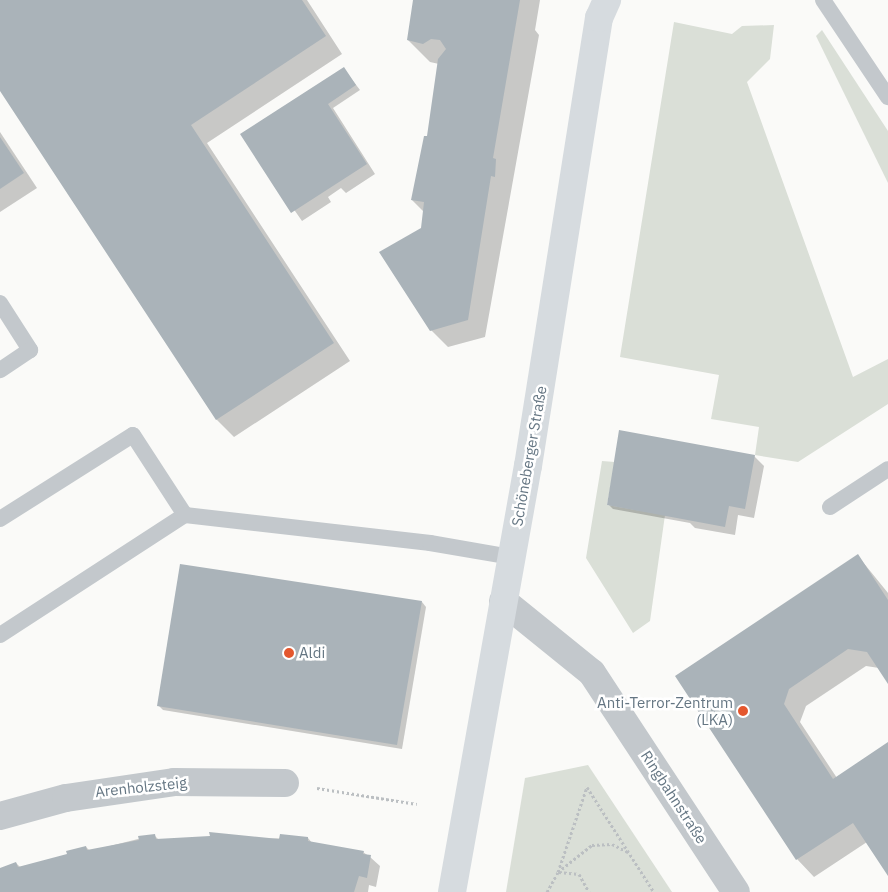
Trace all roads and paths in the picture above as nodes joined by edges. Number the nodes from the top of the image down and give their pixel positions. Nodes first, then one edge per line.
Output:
1 (823, 0) edge
2 (601, 6) edge
3 (888, 97) edge
4 (0, 302) edge
5 (0, 370) edge
6 (888, 470) edge
7 (830, 507) dead end
8 (185, 515) junction
9 (0, 520) edge
10 (511, 557) junction
11 (503, 601) junction
12 (0, 635) edge
13 (298, 785) joint
14 (417, 804) dead end
15 (0, 816) edge
16 (629, 853) junction
17 (558, 872) junction
18 (652, 891) edge
19 (452, 892) edge
20 (547, 892) edge
21 (590, 892) edge
22 (736, 892) edge

1 - 3 lane
2 - 10 main road, Schöneberger Straße
4 - 5 lane
6 - 7 lane
8 - 9 lane
8 - 10 lane
8 - 12 lane
10 - 11 main road, Schöneberger Straße
11 - 19 main road, Schöneberger Straße
11 - 22 street, Ringbahnstraße
13 - 14 path
13 - 15 street, Arenholzsteig
16 - 17 path
16 - 17 path
16 - 18 path
17 - 20 path
17 - 21 path

